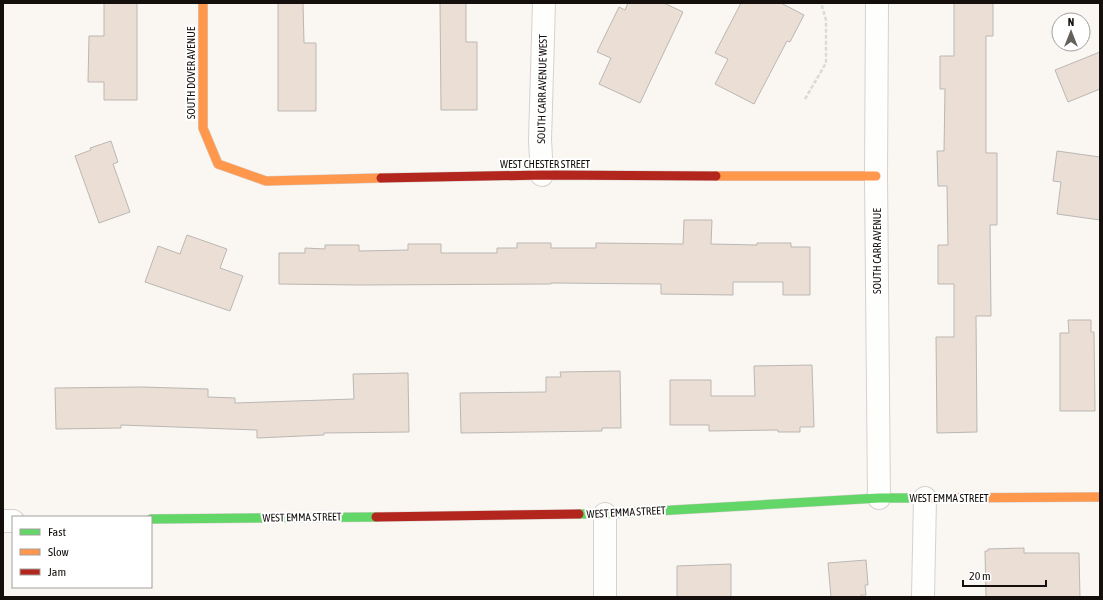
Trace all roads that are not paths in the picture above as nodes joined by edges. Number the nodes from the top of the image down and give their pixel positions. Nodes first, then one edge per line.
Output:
1 (203, 3) edge
2 (544, 3) edge
3 (877, 3) edge
4 (218, 164) joint
5 (542, 176) junction
6 (876, 176) junction
7 (1100, 497) edge
8 (879, 498) junction
9 (926, 498) junction
10 (605, 514) junction
11 (152, 519) edge
12 (605, 597) edge
13 (924, 597) edge

1 - 4 street, SOUTH DOVER AVENUE
2 - 5 street, SOUTH CARR AVENUE WEST
3 - 6 street, SOUTH CARR AVENUE
4 - 5 street, WEST CHESTER STREET
5 - 6 street, WEST CHESTER STREET
6 - 8 street, SOUTH CARR AVENUE
7 - 9 street, WEST EMMA STREET
8 - 9 street, WEST EMMA STREET
8 - 10 street, WEST EMMA STREET
9 - 13 street
10 - 11 street, WEST EMMA STREET
10 - 12 street

